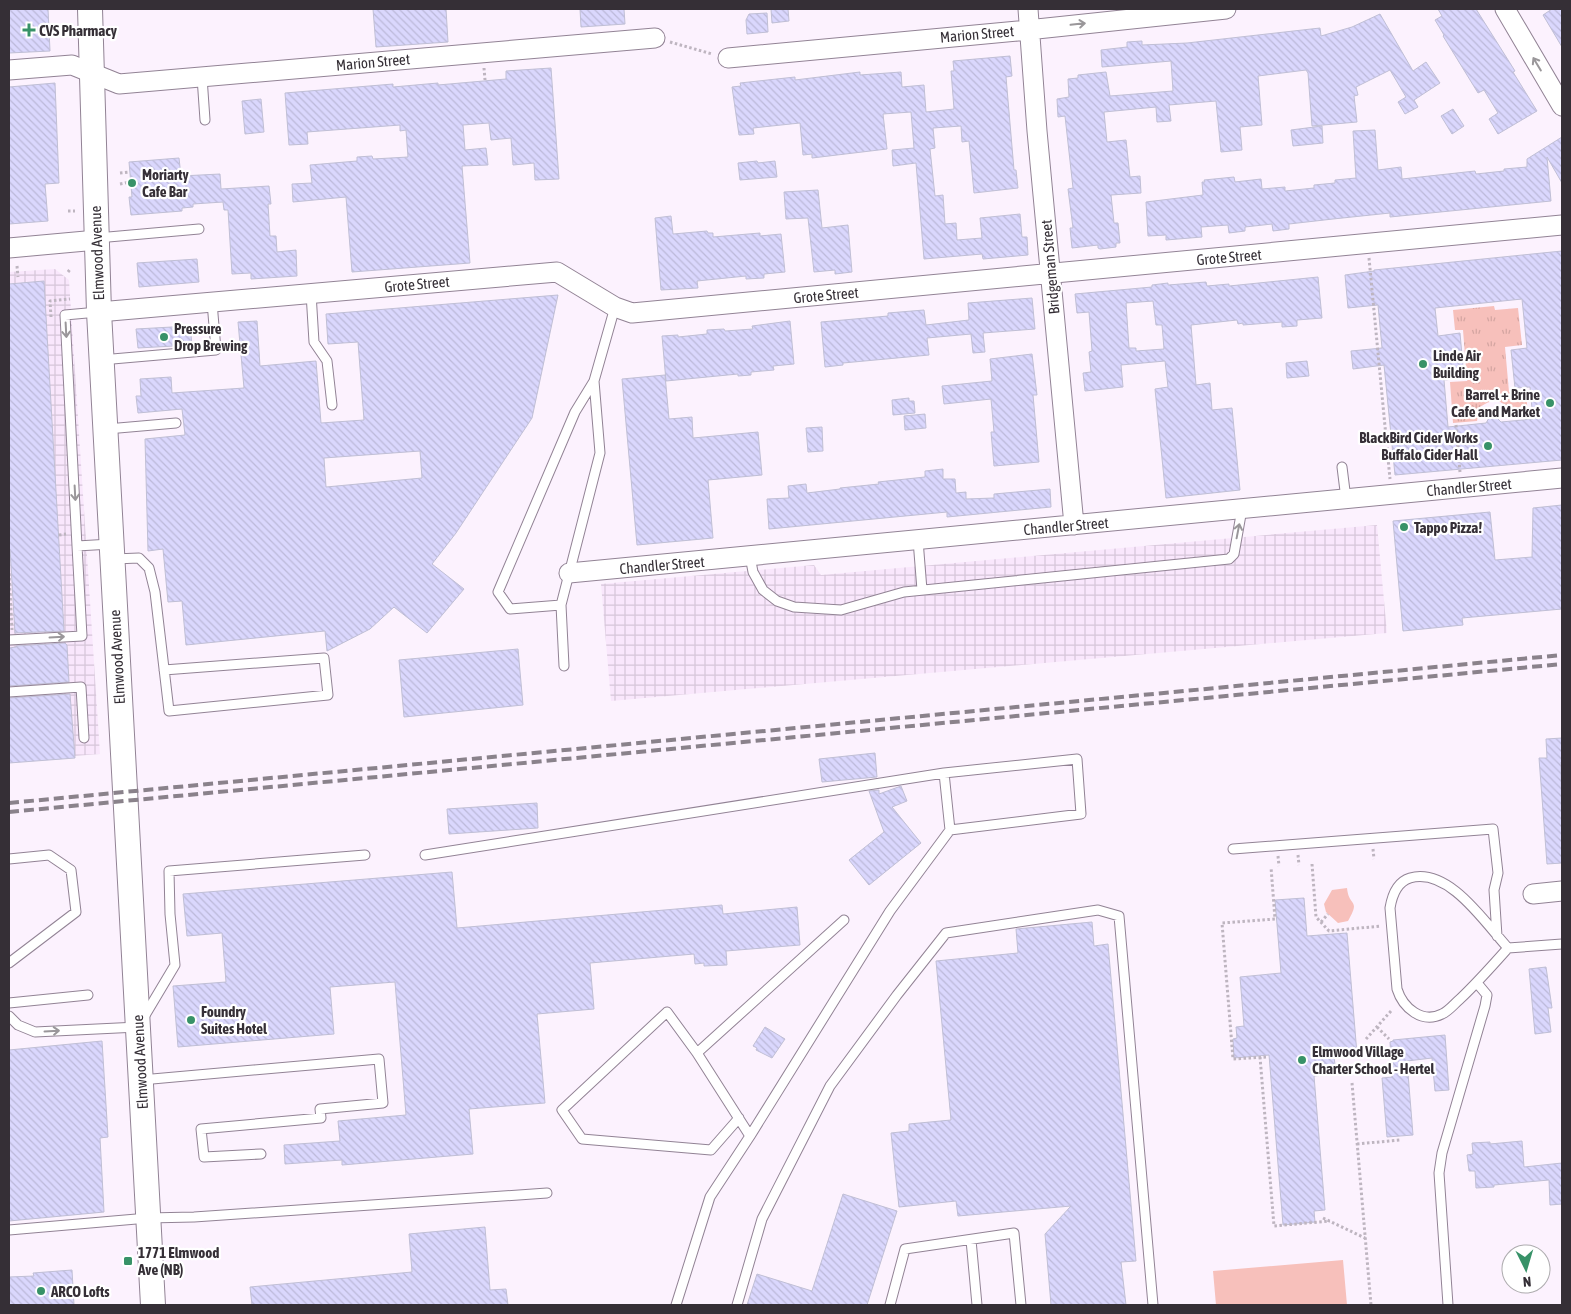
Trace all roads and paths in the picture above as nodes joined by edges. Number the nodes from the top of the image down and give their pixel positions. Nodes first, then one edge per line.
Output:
1 (90, 9) edge
2 (1028, 9) edge
3 (1226, 9) edge
4 (1504, 9) edge
5 (1030, 29) junction
6 (655, 38) joint
7 (728, 58) joint
8 (9, 70) edge
9 (484, 70) dead end
10 (92, 74) junction
11 (202, 77) junction
12 (485, 80) dead end
13 (1562, 106) edge
14 (205, 120) dead end
15 (129, 172) dead end
16 (120, 173) dead end
17 (130, 182) dead end
18 (120, 184) dead end
19 (68, 211) dead end
20 (75, 211) dead end
21 (1562, 225) edge
22 (199, 229) dead end
23 (97, 239) junction
24 (1368, 244) junction
25 (9, 248) edge
26 (17, 266) dead end
27 (71, 268) dead end
28 (68, 272) dead end
29 (1051, 273) junction
30 (18, 277) dead end
31 (311, 294) junction
32 (70, 299) dead end
33 (50, 301) dead end
34 (212, 302) junction
35 (615, 306) junction
36 (99, 312) junction
37 (101, 360) junction
38 (594, 381) junction
39 (332, 404) dead end
40 (176, 423) dead end
41 (1456, 425) dead end
42 (105, 429) junction
43 (1342, 468) dead end
44 (1562, 478) edge
45 (1460, 479) dead end
46 (1392, 494) junction
47 (1346, 499) junction
48 (1242, 508) junction
49 (1074, 525) junction
50 (918, 540) junction
51 (77, 546) junction
52 (111, 552) junction
53 (750, 556) junction
54 (9, 573) edge
55 (569, 574) junction
56 (9, 578) edge
57 (922, 590) junction
58 (561, 606) junction
59 (10, 636) edge
60 (564, 666) dead end
61 (164, 670) junction
62 (9, 692) edge
63 (84, 738) dead end
64 (944, 773) junction
65 (950, 830) junction
66 (1233, 850) dead end
67 (365, 855) dead end
68 (426, 855) dead end
69 (9, 859) edge
70 (1312, 864) dead end
71 (1271, 867) dead end
72 (1562, 891) edge
73 (1533, 894) dead end
74 (1328, 914) dead end
75 (844, 920) dead end
76 (1321, 922) junction
77 (1384, 926) dead end
78 (1497, 936) junction
79 (1562, 944) edge
80 (1508, 948) junction
81 (9, 963) edge
82 (1477, 983) junction
83 (88, 995) dead end
84 (9, 1003) edge
85 (1391, 1011) dead end
86 (9, 1016) edge
87 (138, 1027) junction
88 (1377, 1027) junction
89 (1366, 1039) dead end
90 (1389, 1039) dead end
91 (697, 1053) junction
92 (1260, 1057) junction
93 (1266, 1057) dead end
94 (141, 1080) junction
95 (1352, 1083) dead end
96 (738, 1118) junction
97 (750, 1136) junction
98 (1400, 1140) dead end
99 (1357, 1144) junction
100 (261, 1154) dead end
101 (547, 1193) dead end
102 (148, 1218) junction
103 (1323, 1218) dead end
104 (1330, 1221) junction
105 (9, 1230) edge
106 (1366, 1238) junction
107 (971, 1240) junction
108 (153, 1305) edge
109 (676, 1305) edge
110 (736, 1305) edge
111 (890, 1305) edge
112 (978, 1305) edge
113 (1021, 1305) edge
114 (1153, 1305) edge
115 (1371, 1305) edge
116 (1448, 1305) edge

1 - 10 street, Elmwood Avenue
2 - 5 street, Bridgeman Street
5 -> 3 street, Marion Street
13 -> 4 street
5 - 7 street, Marion Street
5 - 29 street, Bridgeman Street
6 - 7 path
6 - 11 street, Marion Street
8 - 10 street, Marion Street
9 - 12 path
10 - 11 street, Marion Street
10 - 23 street, Elmwood Avenue
11 - 14 lane
15 - 16 path
17 - 18 path
19 - 20 path
21 - 24 street, Grote Street
22 - 23 lane
23 - 25 street
23 - 36 street, Elmwood Avenue
24 - 29 street, Grote Street
24 - 46 path
26 - 30 path
27 - 28 path
29 - 35 street, Grote Street
29 - 49 street, Bridgeman Street
31 - 34 street, Grote Street
31 - 35 street, Grote Street
31 - 39 lane
32 - 33 path
34 - 36 street, Grote Street
34 - 37 lane
35 - 38 lane
36 - 37 street, Elmwood Avenue
36 -> 51 lane
37 - 42 street, Elmwood Avenue
38 - 55 lane
38 - 58 lane
40 - 42 lane
41 - 45 path
42 - 52 street, Elmwood Avenue
43 - 47 lane
44 - 46 street, Chandler Street
46 - 47 street, Chandler Street
47 - 48 street, Chandler Street
48 - 49 street, Chandler Street
57 -> 48 lane
49 - 50 street, Chandler Street
50 - 53 street, Chandler Street
50 - 57 lane
51 - 52 lane
59 -> 51 lane
52 - 61 lane
52 - 87 street, Elmwood Avenue
53 - 55 street, Chandler Street
53 - 57 lane
54 - 56 path
55 - 58 lane
56 - 59 path
58 - 60 lane
61 - 61 lane
62 - 63 lane
64 - 65 lane
64 - 65 lane
64 - 68 lane
65 - 97 lane
66 - 78 lane
67 - 87 lane
69 - 81 lane
70 - 76 path
71 - 92 path
72 - 73 street
74 - 76 path
75 - 91 lane
76 - 77 path
78 - 80 lane
78 - 82 lane
79 - 80 lane
80 - 82 lane
82 - 116 lane
83 - 84 lane
85 - 88 path
86 -> 87 lane
87 - 94 street, Elmwood Avenue
88 - 89 path
88 - 90 path
91 - 96 lane
91 - 96 lane
92 - 93 path
92 - 104 path
94 - 100 lane
94 - 102 street, Elmwood Avenue
95 - 99 path
96 - 97 lane
97 - 109 lane
98 - 99 path
99 - 106 path
101 - 102 lane
102 - 105 lane
102 - 108 street, Elmwood Avenue
103 - 104 path
104 - 106 path
106 - 115 path
107 - 111 lane
107 - 112 lane
107 - 113 lane
110 - 114 lane

